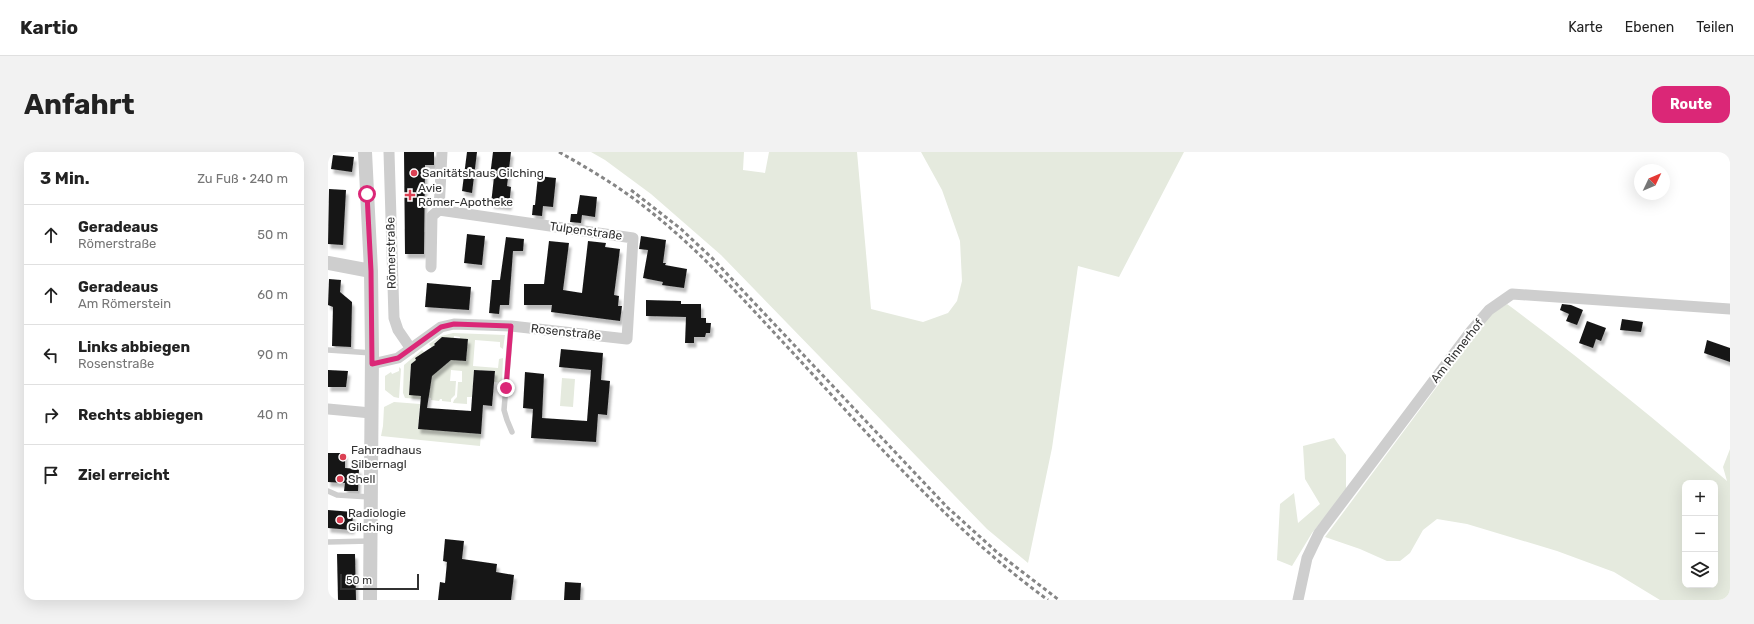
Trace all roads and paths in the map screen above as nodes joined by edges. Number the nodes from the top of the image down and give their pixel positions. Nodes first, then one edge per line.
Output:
1 (365, 152) edge
2 (389, 152) edge
3 (443, 159) edge
4 (439, 210) junction
5 (328, 263) edge
6 (431, 267) dead end
7 (371, 271) junction
8 (1730, 308) edge
9 (511, 326) junction
10 (627, 339) joint
11 (411, 349) junction
12 (328, 350) edge
13 (372, 358) junction
14 (328, 409) edge
15 (370, 413) junction
16 (512, 432) dead end
17 (328, 491) edge
18 (370, 497) junction
19 (370, 540) junction
20 (328, 542) edge
21 (370, 600) edge
22 (1298, 600) edge

1 - 7 street, Römerstraße
2 - 11 street, Römerstraße
3 - 4 street
4 - 6 street
4 - 10 street, Tulpenstraße
5 - 7 street
7 - 13 street, Römerstraße
8 - 22 street, Am Rinnerhof
9 - 10 street, Rosenstraße
9 - 11 street, Rosenstraße
9 - 16 lane
11 - 13 street, Rosenstraße
12 - 13 lane
13 - 15 street, Römerstraße
14 - 15 street
15 - 18 street, Römerstraße
17 - 18 lane
18 - 19 street, Römerstraße
19 - 20 lane
19 - 21 street, Römerstraße

